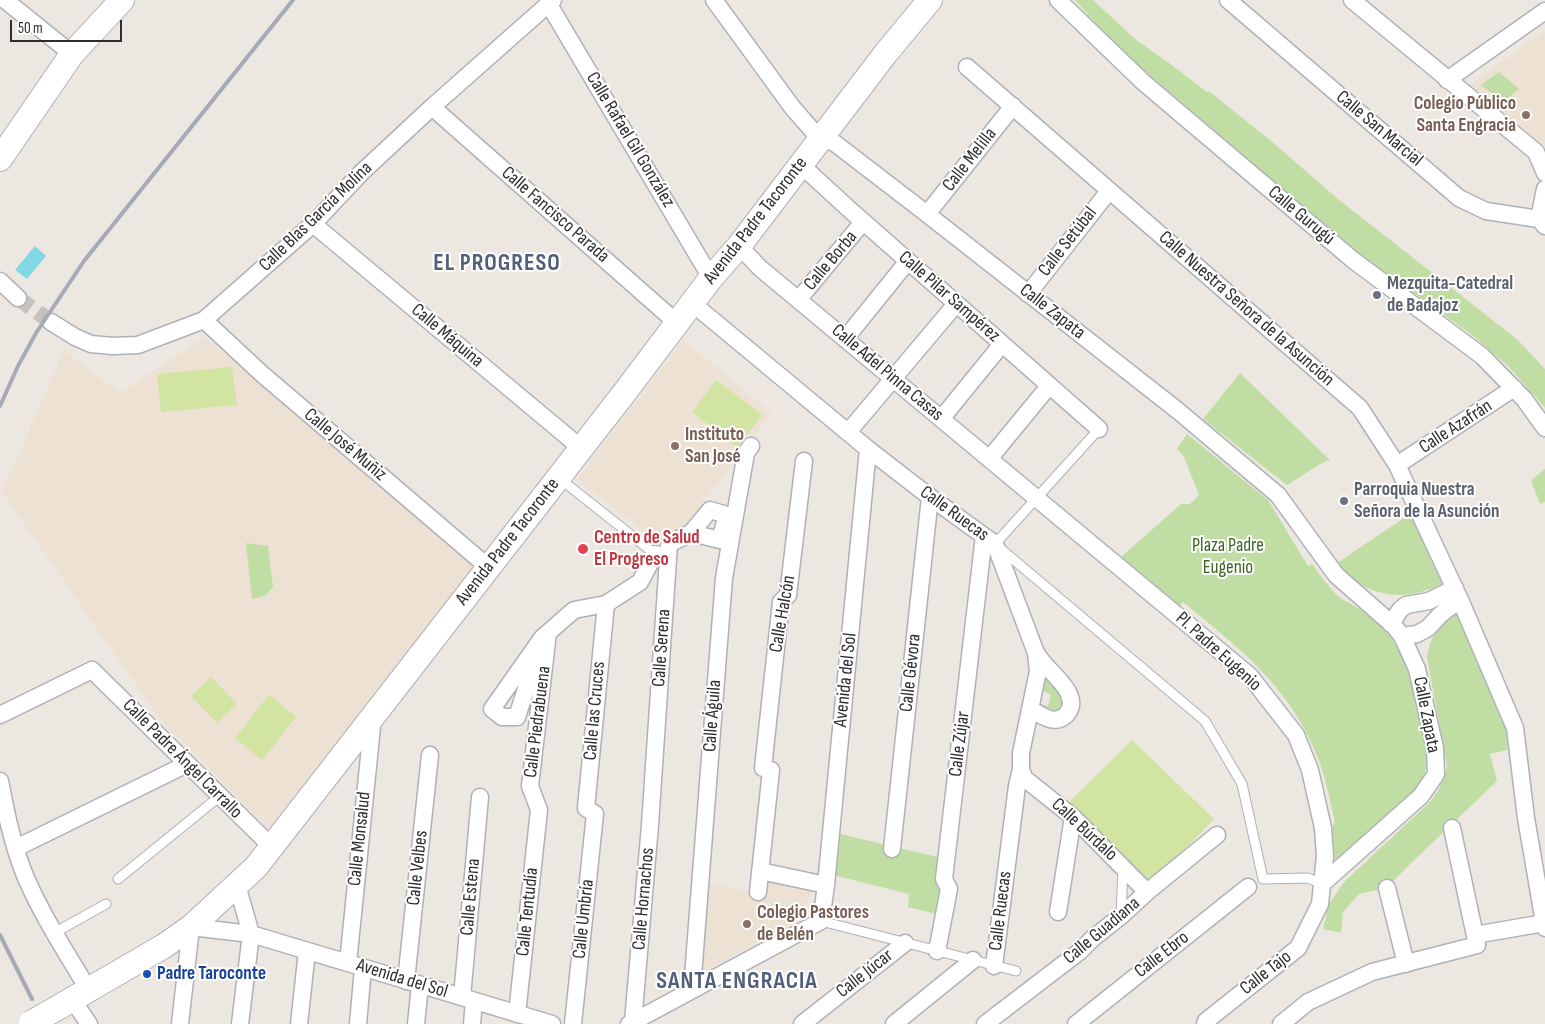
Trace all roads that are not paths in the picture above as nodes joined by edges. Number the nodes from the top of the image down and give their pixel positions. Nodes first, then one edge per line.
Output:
1 (5, 0) edge
2 (122, 0) edge
3 (714, 0) edge
4 (930, 0) edge
5 (1058, 0) edge
6 (1228, 0) edge
7 (1352, 0) edge
8 (551, 2) edge
9 (1545, 11) edge
10 (72, 54) junction
11 (967, 67) dead end
12 (1447, 80) junction
13 (432, 106) junction
14 (1013, 106) junction
15 (822, 136) junction
16 (0, 157) edge
17 (801, 165) junction
18 (1545, 173) edge
19 (1545, 189) edge
20 (1108, 191) junction
21 (927, 214) junction
22 (863, 222) junction
23 (1542, 223) edge
24 (313, 224) junction
25 (739, 246) junction
26 (908, 261) junction
27 (711, 278) junction
28 (0, 281) edge
29 (1028, 294) junction
30 (18, 298) tunnel mouth
31 (798, 300) junction
32 (692, 303) junction
33 (956, 304) junction
34 (204, 320) junction
35 (51, 322) tunnel mouth
36 (677, 323) junction
37 (845, 339) junction
38 (1002, 344) junction
39 (893, 379) junction
40 (1049, 386) junction
41 (1514, 388) junction
42 (941, 419) junction
43 (1545, 428) edge
44 (1099, 429) joint
45 (849, 432) junction
46 (751, 446) dead end
47 (581, 448) junction
48 (868, 449) junction
49 (989, 459) junction
50 (804, 461) dead end
51 (1397, 465) junction
52 (558, 478) junction
53 (930, 497) junction
54 (1036, 498) junction
55 (691, 533) dead end
56 (989, 540) junction
57 (669, 544) junction
58 (655, 554) junction
59 (488, 567) junction
60 (1458, 595) junction
61 (606, 604) junction
62 (1396, 630) junction
63 (545, 635) junction
64 (1036, 653) junction
65 (1030, 709) junction
66 (373, 714) junction
67 (0, 715) edge
68 (430, 755) dead end
69 (187, 764) junction
70 (1021, 769) junction
71 (654, 777) joint
72 (0, 781) edge
73 (220, 796) junction
74 (480, 797) dead end
75 (538, 810) joint
76 (595, 814) joint
77 (1073, 817) junction
78 (1452, 828) dead end
79 (1217, 835) dead end
80 (272, 847) junction
81 (16, 848) junction
82 (892, 849) dead end
83 (1123, 868) junction
84 (760, 871) junction
85 (118, 879) dead end
86 (1322, 884) junction
87 (237, 885) junction
88 (826, 885) junction
89 (1248, 887) dead end
90 (1387, 888) dead end
91 (758, 892) dead end
92 (1147, 892) junction
93 (106, 904) dead end
94 (1058, 912) dead end
95 (1121, 916) junction
96 (820, 921) junction
97 (1544, 925) edge
98 (191, 927) junction
99 (54, 933) junction
100 (252, 934) junction
101 (1475, 935) junction
102 (905, 943) junction
103 (307, 951) junction
104 (937, 951) junction
105 (973, 960) junction
106 (1406, 964) junction
107 (355, 966) junction
108 (994, 966) junction
109 (1016, 971) dead end
110 (413, 983) junction
111 (692, 989) junction
112 (73, 998) junction
113 (468, 999) junction
114 (526, 1018) edge
115 (631, 1023) edge
116 (29, 1024) edge
117 (89, 1024) edge
118 (180, 1024) edge
119 (240, 1024) edge
120 (298, 1024) edge
121 (358, 1024) edge
122 (416, 1024) edge
123 (472, 1024) edge
124 (552, 1024) edge
125 (573, 1024) edge
126 (802, 1024) edge
127 (894, 1024) edge
128 (985, 1024) edge
129 (1076, 1024) edge
130 (1205, 1024) edge
131 (1281, 1024) edge

1 - 10 street
2 - 10 main road
3 - 15 street, Calle Zapata
4 - 15 main road, Avenida Padre Tacoronte
5 - 41 street, Calle Gurugú
6 - 23 street, Calle San Marcial
7 - 12 street
8 - 13 street, Calle Blas García Molina
8 - 27 street, Calle Rafael Gil González
9 - 12 street
10 - 16 main road
11 - 14 street, Calle Nuestra Señora de la Asunción
12 - 18 street
13 - 24 street, Calle Blas García Molina
13 - 36 street, Calle Fancisco Parada
14 - 20 street, Calle Nuestra Señora de la Asunción
14 - 21 street, Calle Melilla
15 - 17 main road, Avenida Padre Tacoronte
15 - 21 street, Calle Zapata
17 - 22 street, Calle Pilar Sampérez
17 - 25 main road, Avenida Padre Tacoronte
19 - 23 street
20 - 29 street, Calle Setúbal
20 - 51 street, Calle Nuestra Señora de la Asunción
21 - 29 street, Calle Zapata
22 - 26 street, Calle Pilar Sampérez
22 - 31 street, Calle Borba
24 - 34 street, Calle Blas García Molina
24 - 47 street, Calle Máquina
25 - 27 main road, Avenida Padre Tacoronte
25 - 31 street, Calle Adel Pinna Casas
26 - 33 street, Calle Pilar Sampérez
26 - 37 street
27 - 32 main road, Avenida Padre Tacoronte
28 - 30 street
29 - 62 street, Calle Zapata
31 - 37 street, Calle Adel Pinna Casas
32 - 36 main road, Avenida Padre Tacoronte
32 - 45 street
33 - 38 street, Calle Pilar Sampérez
33 - 39 street
34 - 35 street, Calle Blas García Molina
34 - 59 street, Calle José Muñiz
36 - 47 main road, Avenida Padre Tacoronte
37 - 39 street, Calle Adel Pinna Casas
38 - 40 street, Calle Pilar Sampérez
38 - 42 street
39 - 42 street, Calle Adel Pinna Casas
39 - 45 street
40 - 44 street, Calle Pilar Sampérez
40 - 49 street
41 - 43 street, Calle Gurugú
41 - 51 street, Calle Azafrán
42 - 49 street, Calle Adel Pinna Casas
44 - 54 lane
45 - 48 street
46 - 111 street, Calle Águila
47 - 52 main road, Avenida Padre Tacoronte
48 - 53 street, Calle Ruecas
48 - 88 street, Avenida del Sol
49 - 54 street, Calle Adel Pinna Casas
50 - 84 street, Calle Halcón
51 - 60 street, Calle Nuestra Señora de la Asunción
52 - 58 lane
52 - 59 main road, Avenida Padre Tacoronte
53 - 56 street, Calle Ruecas
53 - 82 street, Calle Gévora
54 - 56 lane
54 - 86 street, Pl. Padre Eugenio
55 - 57 street
56 - 64 street, Calle Ruecas
56 - 86 lane
56 - 104 street, Calle Zújar
57 - 58 lane
57 - 71 street, Calle Serena
58 - 61 street
59 - 66 main road, Avenida Padre Tacoronte
60 - 62 street
60 - 62 street
60 - 97 street, Calle Nuestra Señora de la Asunción
61 - 63 street
61 - 76 street, Calle las Cruces
62 - 86 street, Calle Zapata
63 - 63 street, Calle Piedrabuena
63 - 75 street, Calle Piedrabuena
64 - 65 street, Calle Ruecas
64 - 65 street, Calle Ruecas
65 - 70 street, Calle Ruecas
66 - 80 main road, Avenida Padre Tacoronte
66 - 107 street, Calle Monsalud
67 - 69 street, Calle Padre Ángel Carrallo
68 - 110 street, Calle Velbes
69 - 73 street, Calle Padre Ángel Carrallo
69 - 81 street
70 - 77 street, Calle Búrdalo
70 - 108 street, Calle Ruecas
71 - 115 street, Calle Hornachos
72 - 81 street
73 - 80 street, Calle Padre Ángel Carrallo
73 - 85 lane
74 - 113 street, Calle Estena
75 - 114 street, Calle Tentudía
76 - 125 street, Calle Umbría
77 - 83 street, Calle Búrdalo
77 - 94 street
78 - 101 street
79 - 92 street, Calle Guadiana
80 - 87 main road, Avenida Padre Tacoronte
81 - 99 street
83 - 92 street, Calle Búrdalo
83 - 95 lane
84 - 88 street
84 - 91 street, Calle Halcón
86 - 130 street, Calle Tajo
87 - 98 main road, Avenida Padre Tacoronte
87 - 100 street
88 - 96 street, Avenida del Sol
89 - 129 street, Calle Ebro
90 - 106 street
92 - 95 street, Calle Guadiana
93 - 99 lane
95 - 128 street, Calle Guadiana
96 - 102 lane
96 - 111 street
97 - 101 street
98 - 100 street, Avenida del Sol
98 - 112 main road, Avenida Padre Tacoronte
98 - 118 street
99 - 112 street
100 - 103 street, Avenida del Sol
100 - 119 street
101 - 106 street
102 - 104 lane
102 - 126 street, Calle Júcar
103 - 107 street, Avenida del Sol
103 - 120 street
104 - 105 lane
105 - 108 lane
105 - 127 street
106 - 131 street
107 - 110 street, Avenida del Sol
107 - 121 street, Calle Monsalud
108 - 109 lane
110 - 113 street, Avenida del Sol
110 - 122 street, Calle Velbes
111 - 115 street
112 - 116 main road, Avenida Padre Tacoronte, bridge
112 - 117 street
113 - 114 street, Avenida del Sol
113 - 123 street, Calle Estena
114 - 124 street, Avenida del Sol

